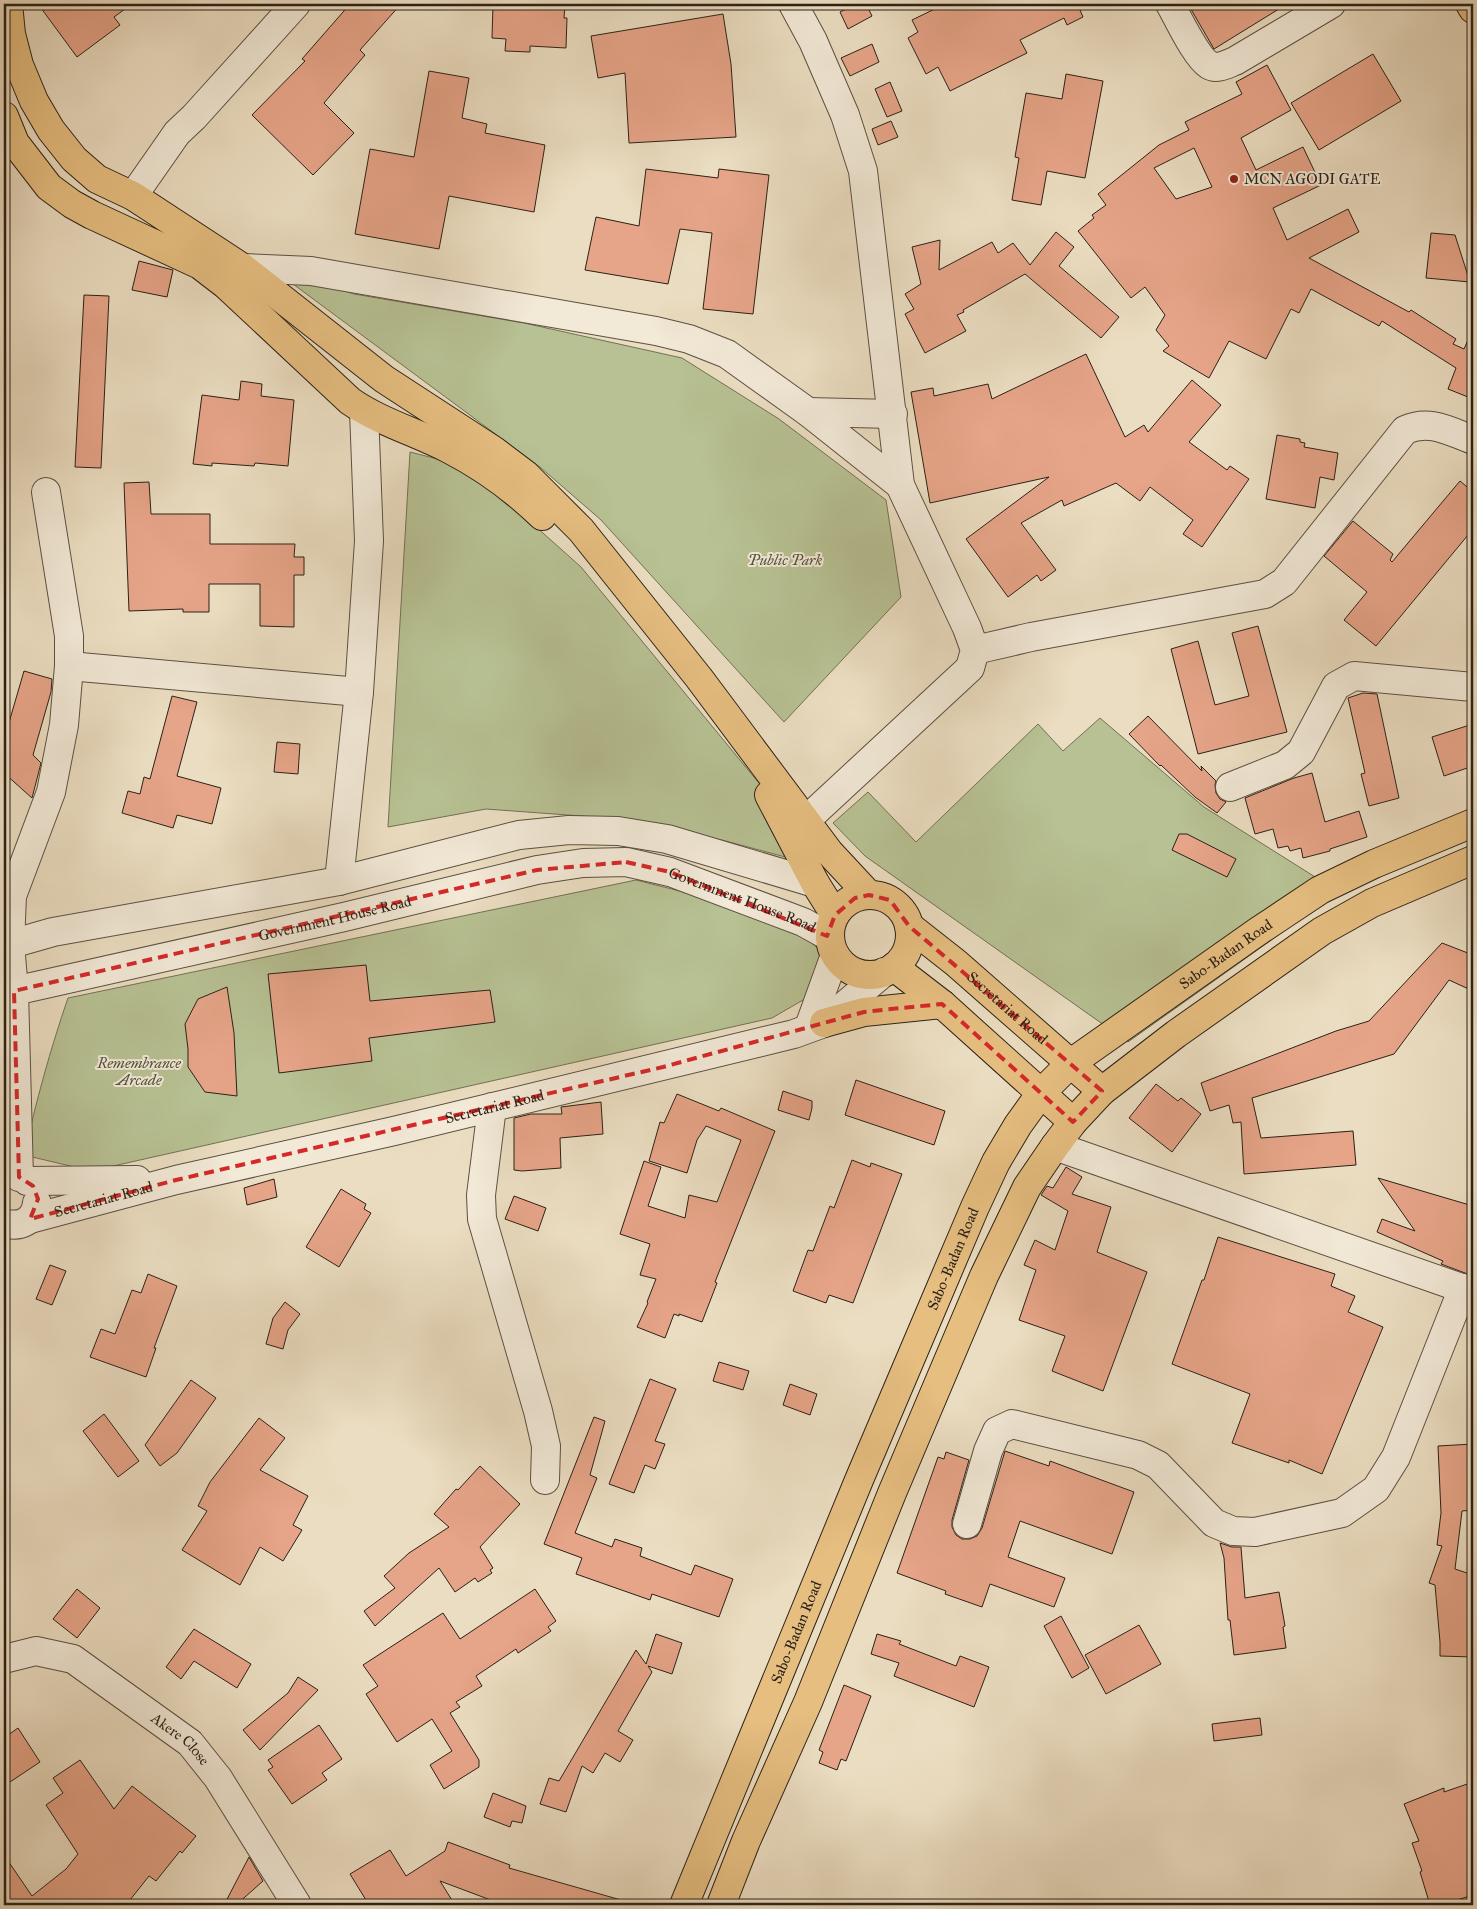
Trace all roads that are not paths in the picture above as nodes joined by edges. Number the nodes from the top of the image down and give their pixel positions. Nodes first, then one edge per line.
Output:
1 (8, 4) edge
2 (296, 4) edge
3 (793, 4) edge
4 (1170, 4) edge
5 (1331, 4) edge
6 (1470, 4) edge
7 (1473, 9) edge
8 (4, 116) edge
9 (133, 196) junction
10 (243, 268) junction
11 (364, 411) junction
12 (808, 412) junction
13 (893, 414) junction
14 (1473, 440) edge
15 (900, 485) junction
16 (46, 492) dead end
17 (975, 650) junction
18 (68, 666) junction
19 (1473, 687) edge
20 (359, 692) junction
21 (1230, 787) dead end
22 (805, 821) junction
23 (1473, 823) edge
24 (1473, 860) edge
25 (339, 881) junction
26 (815, 883) junction
27 (869, 895) junction
28 (909, 926) junction
29 (833, 936) junction
30 (7, 945) edge
31 (889, 970) junction
32 (14, 991) junction
33 (942, 1004) junction
34 (817, 1025) junction
35 (1071, 1063) junction
36 (1102, 1091) junction
37 (1041, 1094) junction
38 (492, 1107) junction
39 (1072, 1122) junction
40 (1054, 1146) junction
41 (17, 1179) edge
42 (176, 1180) junction
43 (19, 1222) edge
44 (4, 1240) edge
45 (1468, 1290) edge
46 (545, 1480) dead end
47 (859, 1480) junction
48 (892, 1493) junction
49 (966, 1524) dead end
50 (4, 1659) edge
51 (297, 1905) edge
52 (684, 1905) edge
53 (721, 1905) edge

1 - 9 main road
2 - 9 street
3 - 13 street
4 - 5 street
6 - 7 main road
8 - 11 main road
9 - 10 main road
10 - 12 street
10 - 22 main road
11 - 20 street
11 - 26 main road
12 - 13 street
12 - 15 street
13 - 15 street
14 - 17 street
15 - 17 street
16 - 18 street
17 - 22 street
18 - 20 street
18 - 30 street
19 - 21 street
20 - 25 street
22 - 27 main road
23 - 35 main road, Sabo-Badan Road
24 - 36 main road
25 - 26 street
25 - 30 street
26 - 29 main road
27 - 28 main road
27 - 29 main road
28 - 31 main road
28 - 35 main road, Secretariat Road
29 - 31 main road
29 - 32 street, Government House Road
29 - 34 street
30 - 32 street
31 - 33 main road
31 - 34 street, Secretariat Road
32 - 41 street
33 - 34 main road
33 - 37 main road
34 - 38 street, Secretariat Road
35 - 36 main road, Secretariat Road
35 - 37 main road, Sabo-Badan Road
36 - 39 main road
37 - 39 main road
37 - 47 main road, Sabo-Badan Road
38 - 42 street, Secretariat Road
38 - 46 street
39 - 40 main road
40 - 45 street
40 - 48 main road
41 - 42 street, Secretariat Road
41 - 43 street
42 - 43 street, Secretariat Road
43 - 44 street
45 - 49 street
47 - 48 main road
47 - 52 main road, Sabo-Badan Road
48 - 53 main road
50 - 51 street, Akere Close

